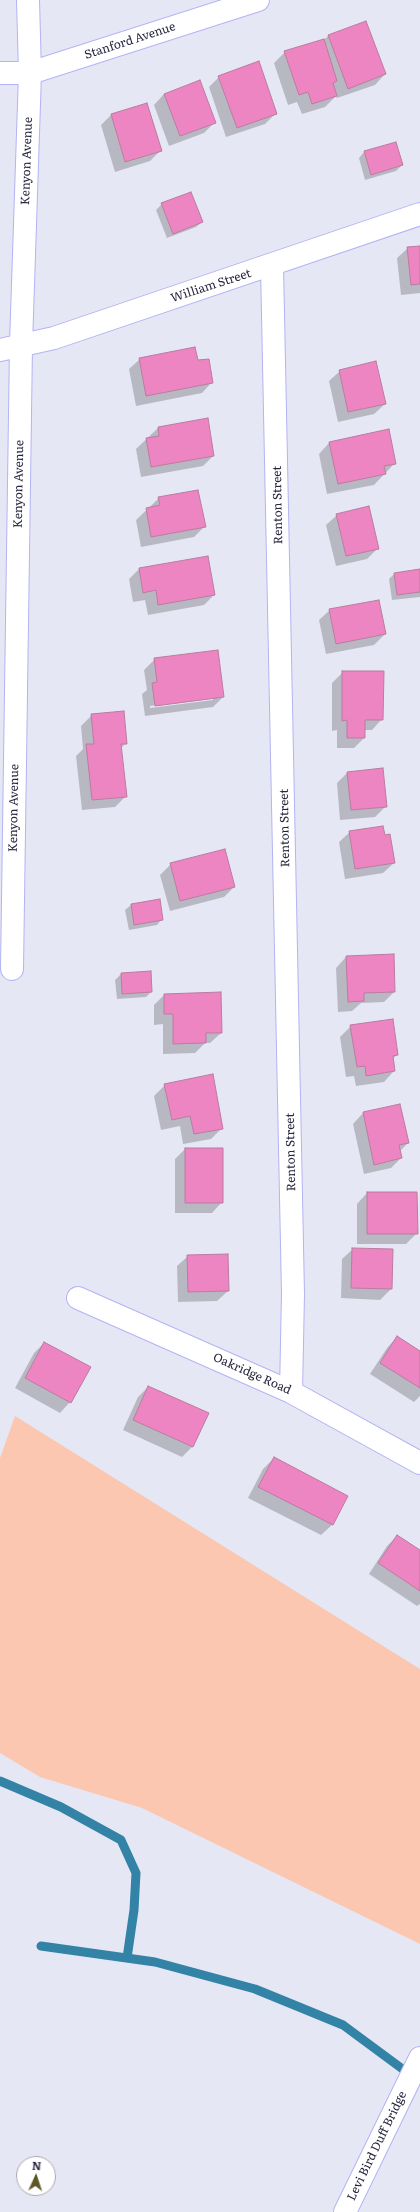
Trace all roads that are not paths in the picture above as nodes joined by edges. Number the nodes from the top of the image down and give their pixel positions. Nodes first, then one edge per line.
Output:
1 (28, 0) edge
2 (258, 0) edge
3 (0, 73) edge
4 (30, 74) junction
5 (420, 214) edge
6 (272, 265) junction
7 (21, 346) junction
8 (0, 350) edge
9 (12, 969) dead end
10 (78, 1298) dead end
11 (291, 1392) junction
12 (420, 1463) edge
13 (420, 2058) edge
14 (345, 2212) edge

1 - 4 street, Kenyon Avenue
2 - 4 street, Stanford Avenue
3 - 4 street, Stanford Avenue
4 - 7 street, Kenyon Avenue
5 - 6 street, William Street
6 - 7 street, William Street
6 - 11 street, Renton Street
7 - 8 street, William Street
7 - 9 street, Kenyon Avenue
10 - 11 street, Oakridge Road
11 - 12 street, Oakridge Road
13 - 14 street, Levi Bird Duff Bridge

